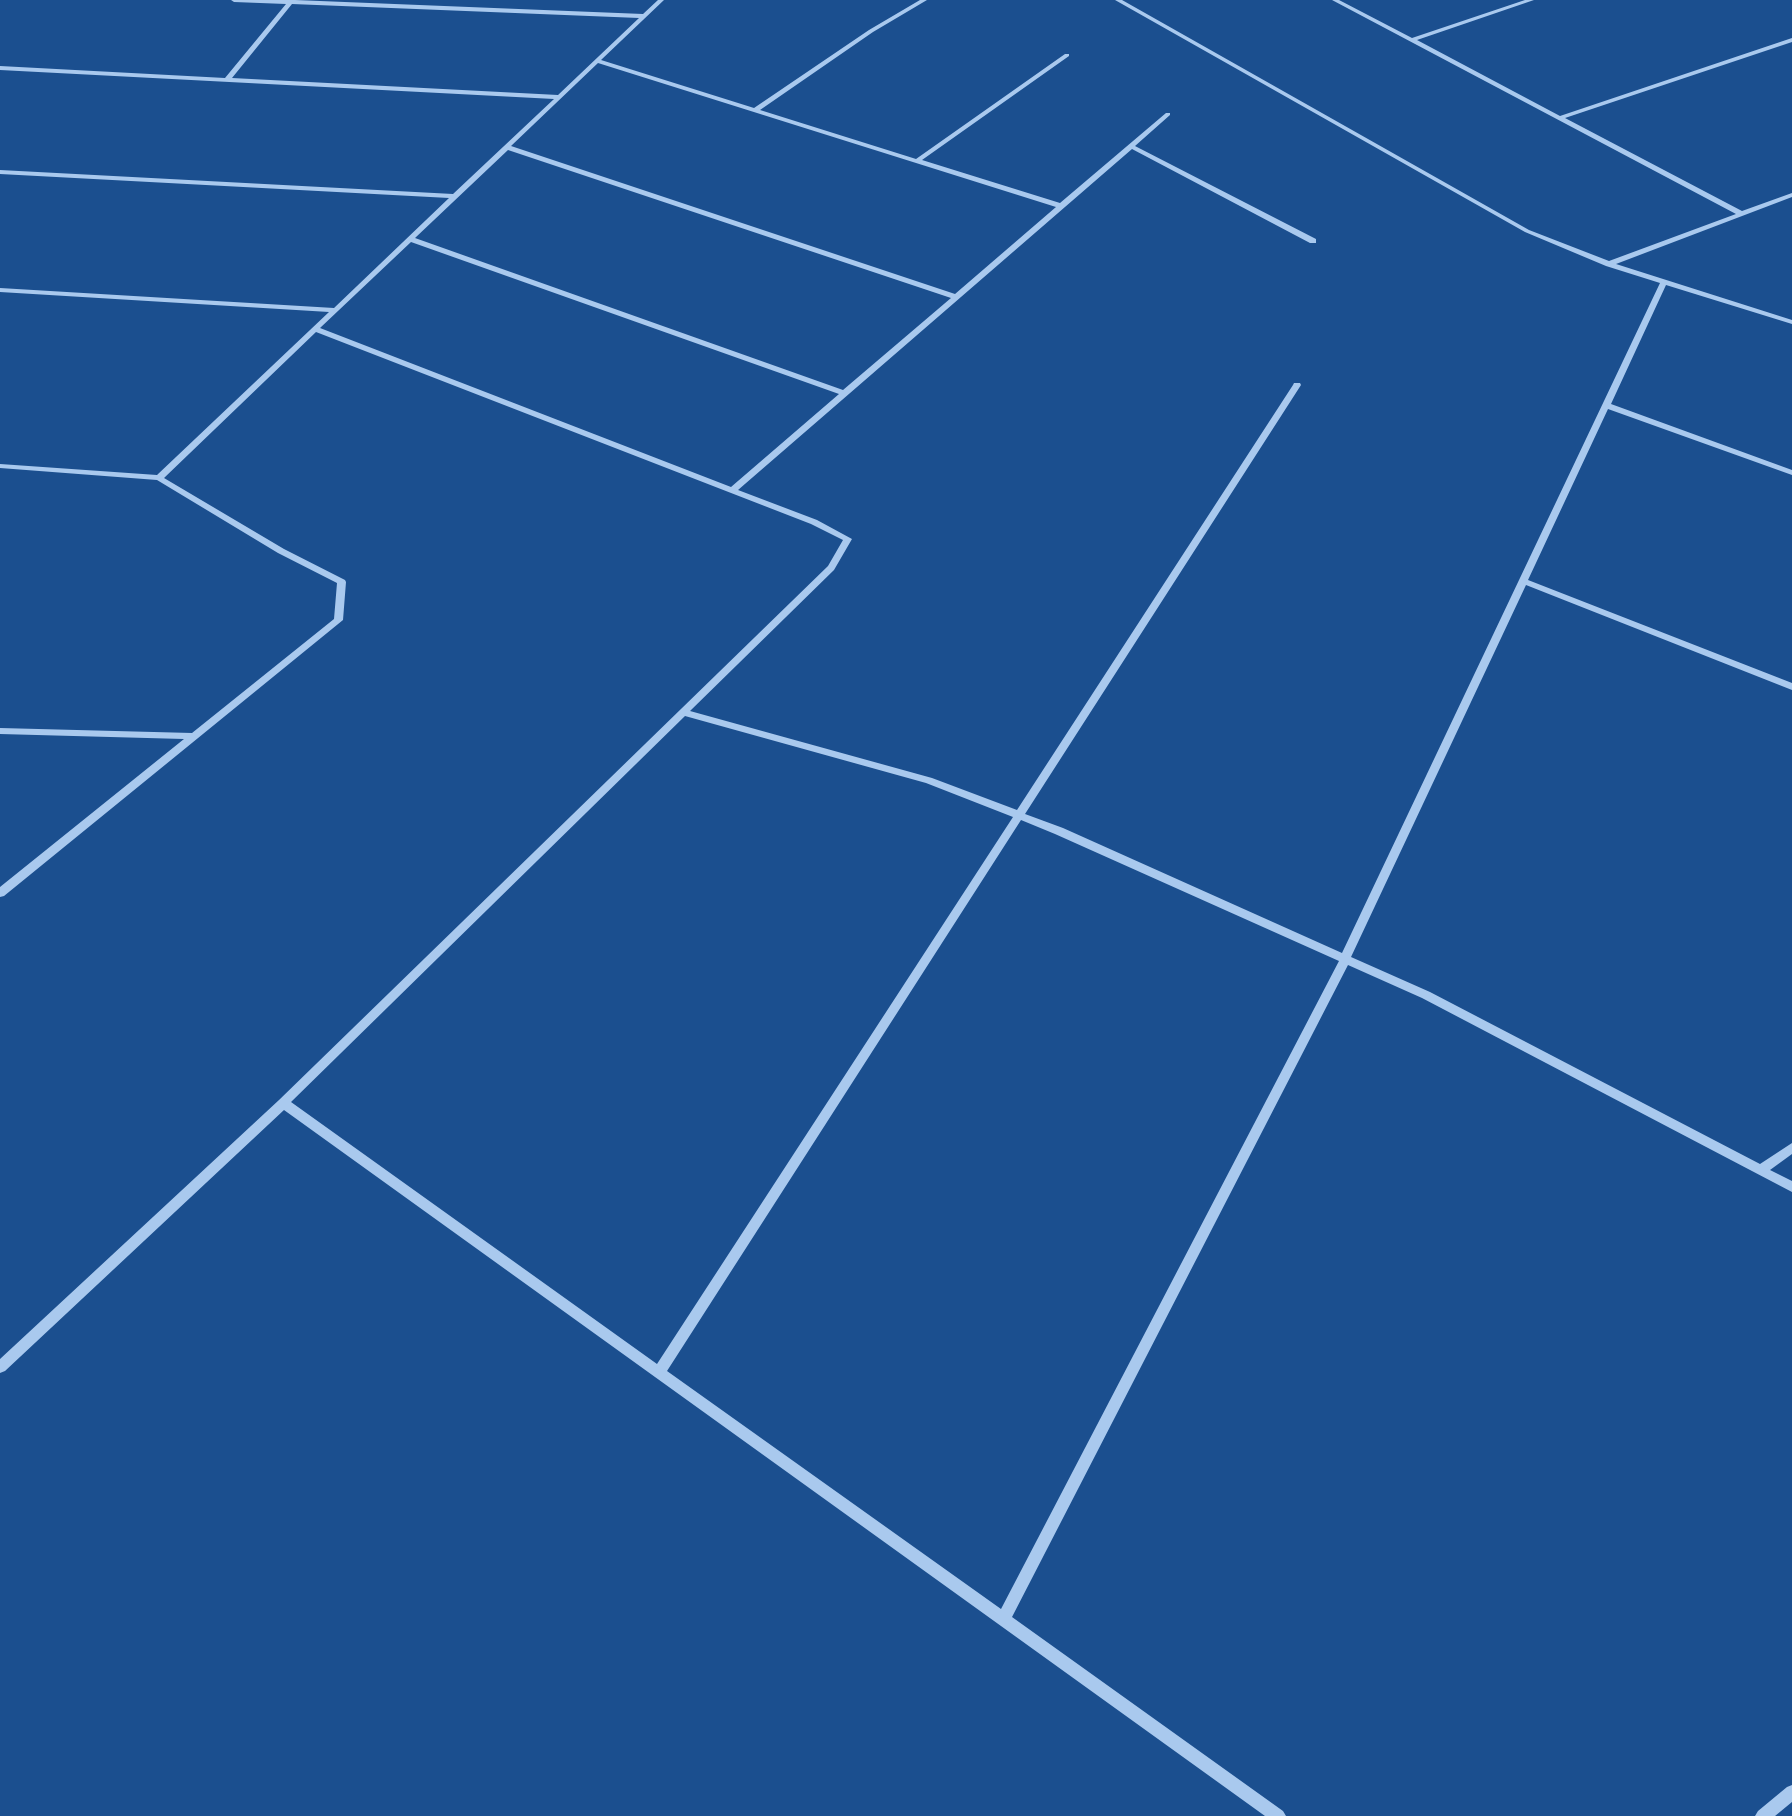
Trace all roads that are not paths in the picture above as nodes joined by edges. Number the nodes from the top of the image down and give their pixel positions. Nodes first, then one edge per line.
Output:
1 (234, 0) edge
2 (661, 0) edge
3 (924, 0) edge
4 (1118, 0) edge
5 (1335, 0) edge
6 (1531, 0) edge
7 (291, 1) edge
8 (644, 16) junction
9 (1412, 40) junction
10 (1792, 40) edge
11 (1067, 55) dead end
12 (597, 61) junction
13 (0, 68) edge
14 (227, 80) junction
15 (558, 97) junction
16 (755, 110) junction
17 (1168, 114) dead end
18 (1560, 118) junction
19 (1131, 146) junction
20 (506, 147) junction
21 (917, 161) junction
22 (0, 172) edge
23 (1792, 195) edge
24 (455, 196) junction
25 (1061, 206) junction
26 (1742, 214) junction
27 (410, 239) junction
28 (1313, 241) dead end
29 (1609, 264) junction
30 (1664, 282) junction
31 (0, 290) edge
32 (956, 297) junction
33 (335, 310) junction
34 (1792, 321) edge
35 (315, 329) junction
36 (1297, 385) dead end
37 (845, 393) junction
38 (1606, 405) junction
39 (0, 466) edge
40 (1792, 473) edge
41 (159, 478) junction
42 (732, 490) junction
43 (1523, 581) junction
44 (1792, 687) edge
45 (683, 712) junction
46 (0, 731) edge
47 (193, 736) junction
48 (1018, 815) junction
49 (0, 893) edge
50 (1345, 958) junction
51 (284, 1103) junction
52 (1792, 1148) edge
53 (1761, 1170) junction
54 (1792, 1186) edge
55 (0, 1367) edge
56 (659, 1372) junction
57 (1004, 1618) junction
58 (1792, 1792) edge
59 (1278, 1816) edge
60 (1763, 1816) edge

1 - 7 street
2 - 8 street
3 - 16 street
4 - 29 street
5 - 9 street
6 - 9 street
7 - 8 street
7 - 14 street
8 - 12 street
9 - 18 street
10 - 18 street
11 - 21 street
12 - 15 street
12 - 16 street
13 - 14 street
14 - 15 street
15 - 20 street
16 - 21 street
17 - 19 street
18 - 26 street
19 - 25 street
19 - 28 street
20 - 24 street
20 - 32 street
21 - 25 street
22 - 24 street
23 - 26 street
24 - 27 street
25 - 32 street
26 - 29 street
27 - 33 street
27 - 37 street
29 - 30 street
30 - 34 street
30 - 38 street
31 - 33 street
32 - 37 street
33 - 35 street
35 - 41 street
35 - 42 street
36 - 48 street
37 - 42 street
38 - 40 street
38 - 43 street
39 - 41 street
41 - 47 street
42 - 45 street
43 - 44 street
43 - 50 street
45 - 48 street
45 - 51 street
46 - 47 street
47 - 49 street
48 - 50 street
48 - 56 street
50 - 53 street
50 - 57 street
51 - 55 street
51 - 56 street
52 - 53 street
53 - 54 street
56 - 57 street
57 - 59 street
58 - 60 street

